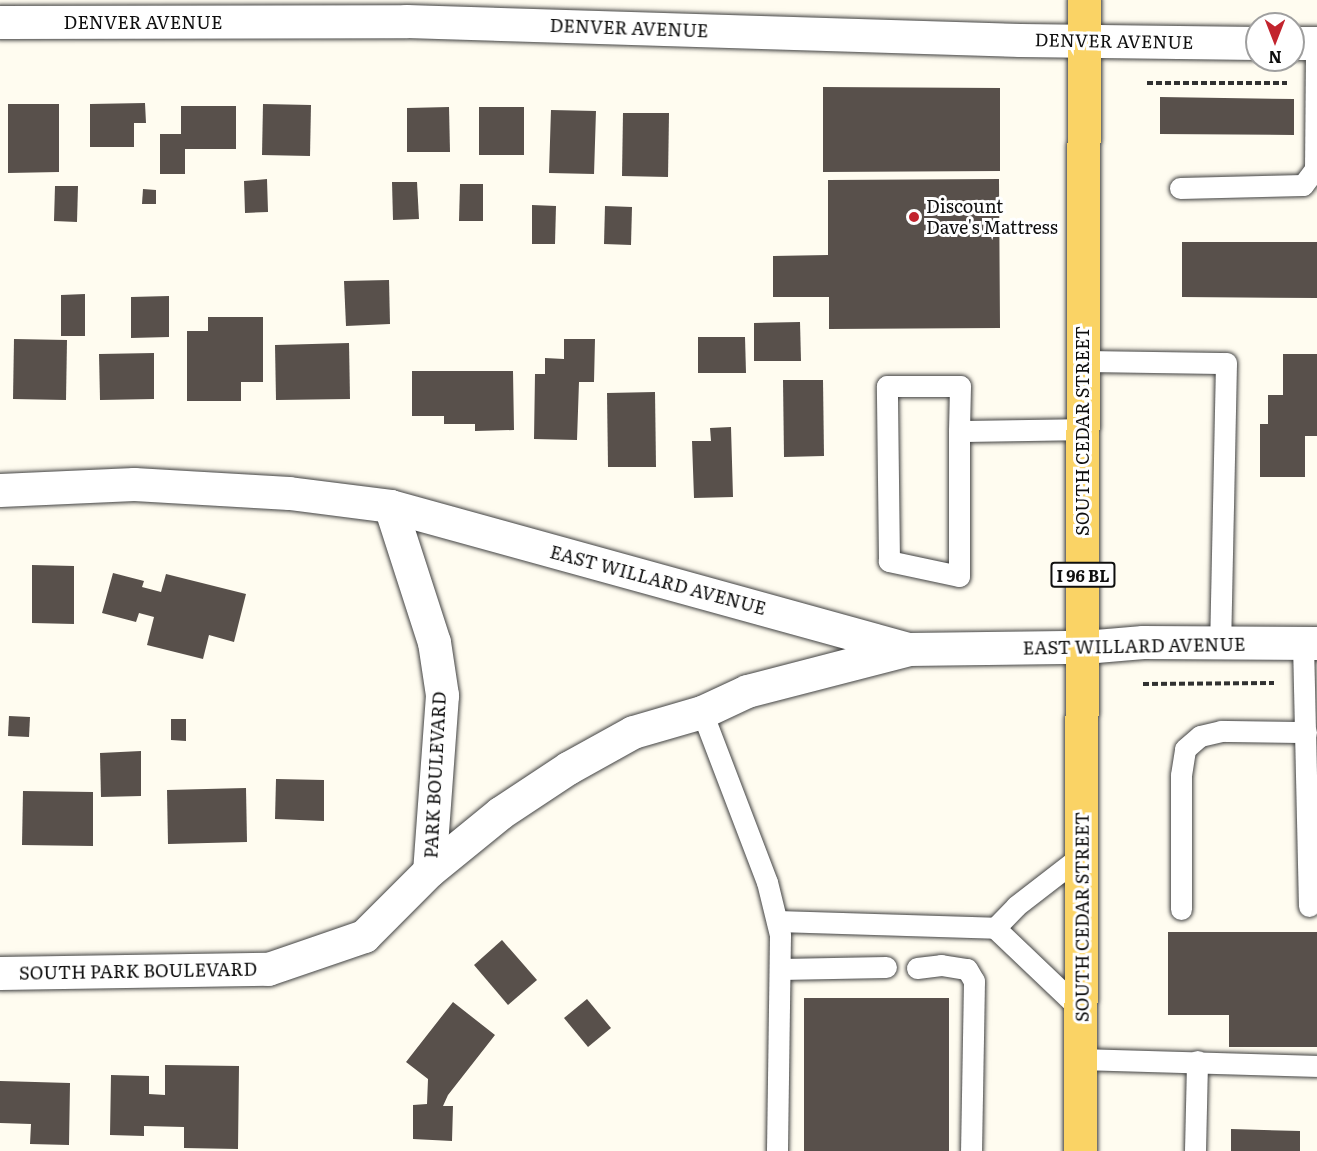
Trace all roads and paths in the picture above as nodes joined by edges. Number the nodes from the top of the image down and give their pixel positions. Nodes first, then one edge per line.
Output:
1 (1084, 0) edge
2 (0, 22) edge
3 (1084, 41) junction
4 (1245, 43) edge
5 (1309, 43) edge
6 (1147, 83) dead end
7 (1316, 83) junction
8 (1180, 188) dead end
9 (1080, 361) junction
10 (1081, 429) junction
11 (959, 431) junction
12 (0, 490) edge
13 (390, 506) junction
14 (1220, 643) junction
15 (1310, 643) edge
16 (1084, 647) junction
17 (908, 649) junction
18 (1304, 683) junction
19 (1143, 684) dead end
20 (702, 712) junction
21 (1306, 732) junction
22 (1082, 855) junction
23 (429, 871) junction
24 (1309, 906) dead end
25 (1181, 909) dead end
26 (777, 921) junction
27 (995, 928) junction
28 (886, 967) dead end
29 (917, 968) dead end
30 (780, 969) junction
31 (0, 973) edge
32 (1081, 1010) junction
33 (1081, 1059) junction
34 (1197, 1061) junction
35 (1317, 1066) edge
36 (777, 1151) edge
37 (971, 1151) edge
38 (1080, 1151) edge
39 (1195, 1151) edge

1 - 3 main road, SOUTH CEDAR STREET / I 96 BL
2 - 3 street, DENVER AVENUE
3 - 4 street, DENVER AVENUE
3 - 9 main road, SOUTH CEDAR STREET / I 96 BL
5 - 7 lane
6 - 7 path
7 - 8 lane
9 - 10 main road, SOUTH CEDAR STREET / I 96 BL
9 - 14 lane
10 - 11 lane
10 - 16 main road, SOUTH CEDAR STREET / I 96 BL
11 - 11 lane
12 - 13 street, EAST WILLARD AVENUE
13 - 17 street, EAST WILLARD AVENUE
13 - 23 street, PARK BOULEVARD
14 - 15 street, EAST WILLARD AVENUE
14 - 16 street, EAST WILLARD AVENUE
15 - 18 lane
16 - 17 street, EAST WILLARD AVENUE
16 - 22 main road, SOUTH CEDAR STREET / I 96 BL
17 - 20 street
18 - 19 path
18 - 21 lane
20 - 23 street, SOUTH PARK BOULEVARD
20 - 26 lane
21 - 24 lane
21 - 25 lane
22 - 27 lane
22 - 32 main road, SOUTH CEDAR STREET / I 96 BL
23 - 31 street, SOUTH PARK BOULEVARD
26 - 27 lane
26 - 30 lane
27 - 32 lane
28 - 30 lane
29 - 37 lane
30 - 36 lane
32 - 33 main road, SOUTH CEDAR STREET / I 96 BL
33 - 34 lane
33 - 38 main road, SOUTH CEDAR STREET / I 96 BL
34 - 35 lane
34 - 39 lane

